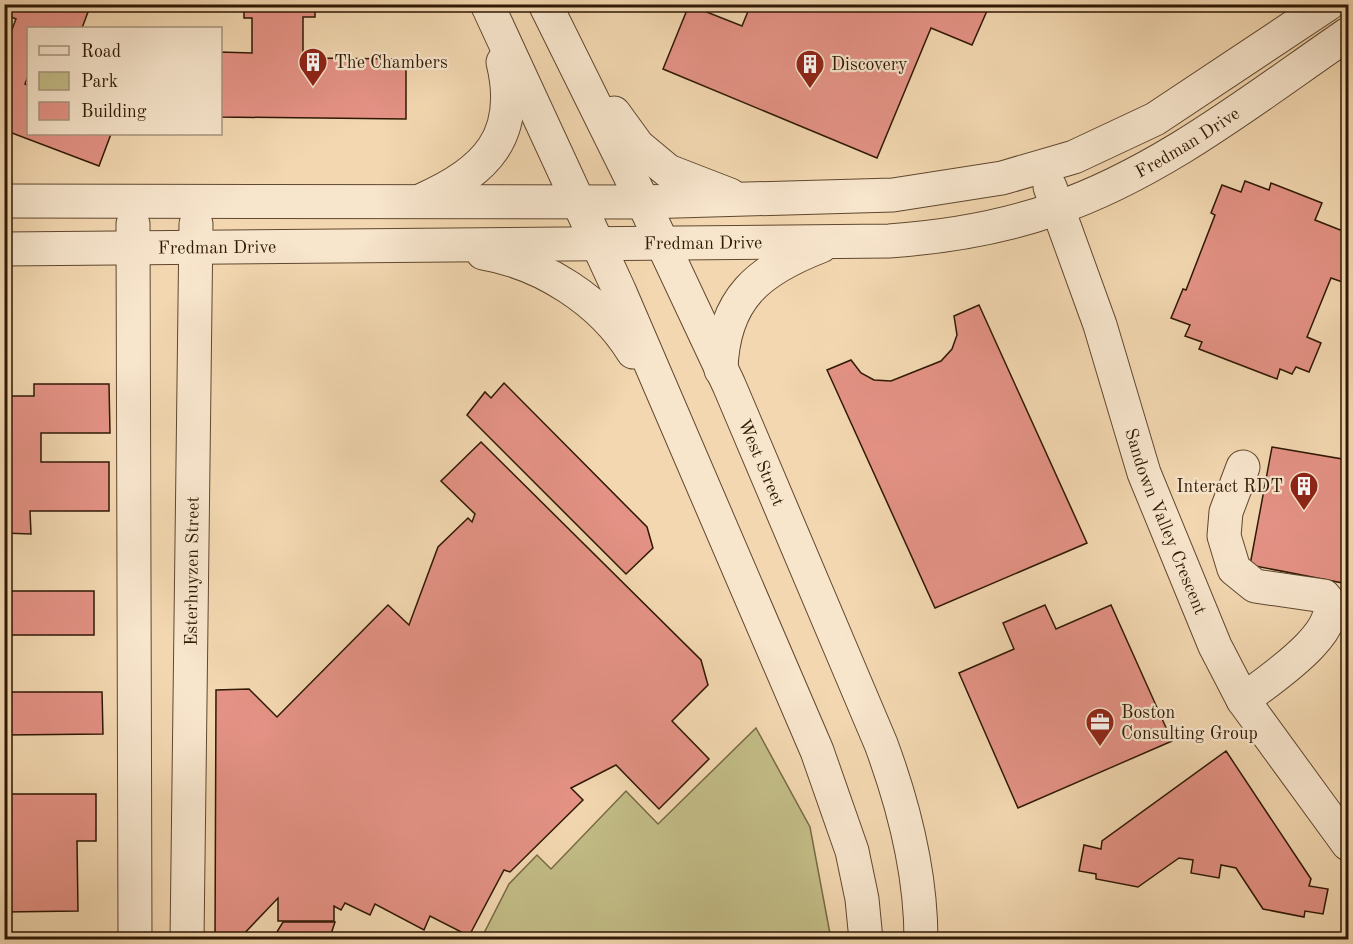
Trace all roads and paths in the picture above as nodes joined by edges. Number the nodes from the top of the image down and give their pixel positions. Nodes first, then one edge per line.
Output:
1 (545, 4) edge
2 (1328, 4) edge
3 (490, 13) edge
4 (1348, 34) edge
5 (566, 53) junction
6 (1044, 167) junction
7 (4, 201) edge
8 (751, 201) junction
9 (135, 202) junction
10 (196, 202) junction
11 (578, 202) junction
12 (643, 202) junction
13 (415, 203) junction
14 (1057, 208) junction
15 (837, 241) junction
16 (660, 242) junction
17 (598, 243) junction
18 (437, 245) junction
19 (196, 246) junction
20 (132, 247) junction
21 (4, 249) edge
22 (721, 370) junction
23 (681, 430) junction
24 (1243, 467) dead end
25 (1243, 700) junction
26 (1345, 831) edge
27 (135, 939) edge
28 (187, 939) edge
29 (866, 939) edge
30 (921, 939) edge

1 - 5 street, West Street
2 - 6 street, Fredman Drive
3 - 11 street
3 - 13 street
4 - 14 street, Fredman Drive
5 - 8 street
5 - 12 street, West Street
6 - 8 street, Fredman Drive
6 - 14 street, Sandown Valley Crescent
7 - 9 street, Fredman Drive
8 - 12 street, Fredman Drive
9 - 10 street, Fredman Drive
9 - 20 street
10 - 13 street, Fredman Drive
10 - 19 street, Esterhuyzen Street
11 - 12 street, Fredman Drive
11 - 13 street, Fredman Drive
11 - 17 street
12 - 16 street, West Street
14 - 15 street, Fredman Drive
14 - 25 street, Sandown Valley Crescent
15 - 16 street, Fredman Drive
15 - 22 street
16 - 17 street, Fredman Drive
16 - 22 street, West Street
17 - 18 street, Fredman Drive
17 - 23 street
18 - 19 street, Fredman Drive
18 - 23 street
19 - 20 street, Fredman Drive
19 - 28 street, Esterhuyzen Street
20 - 21 street, Fredman Drive
20 - 27 street
22 - 30 street, West Street
23 - 29 street
24 - 25 street
25 - 26 street, Sandown Valley Crescent

